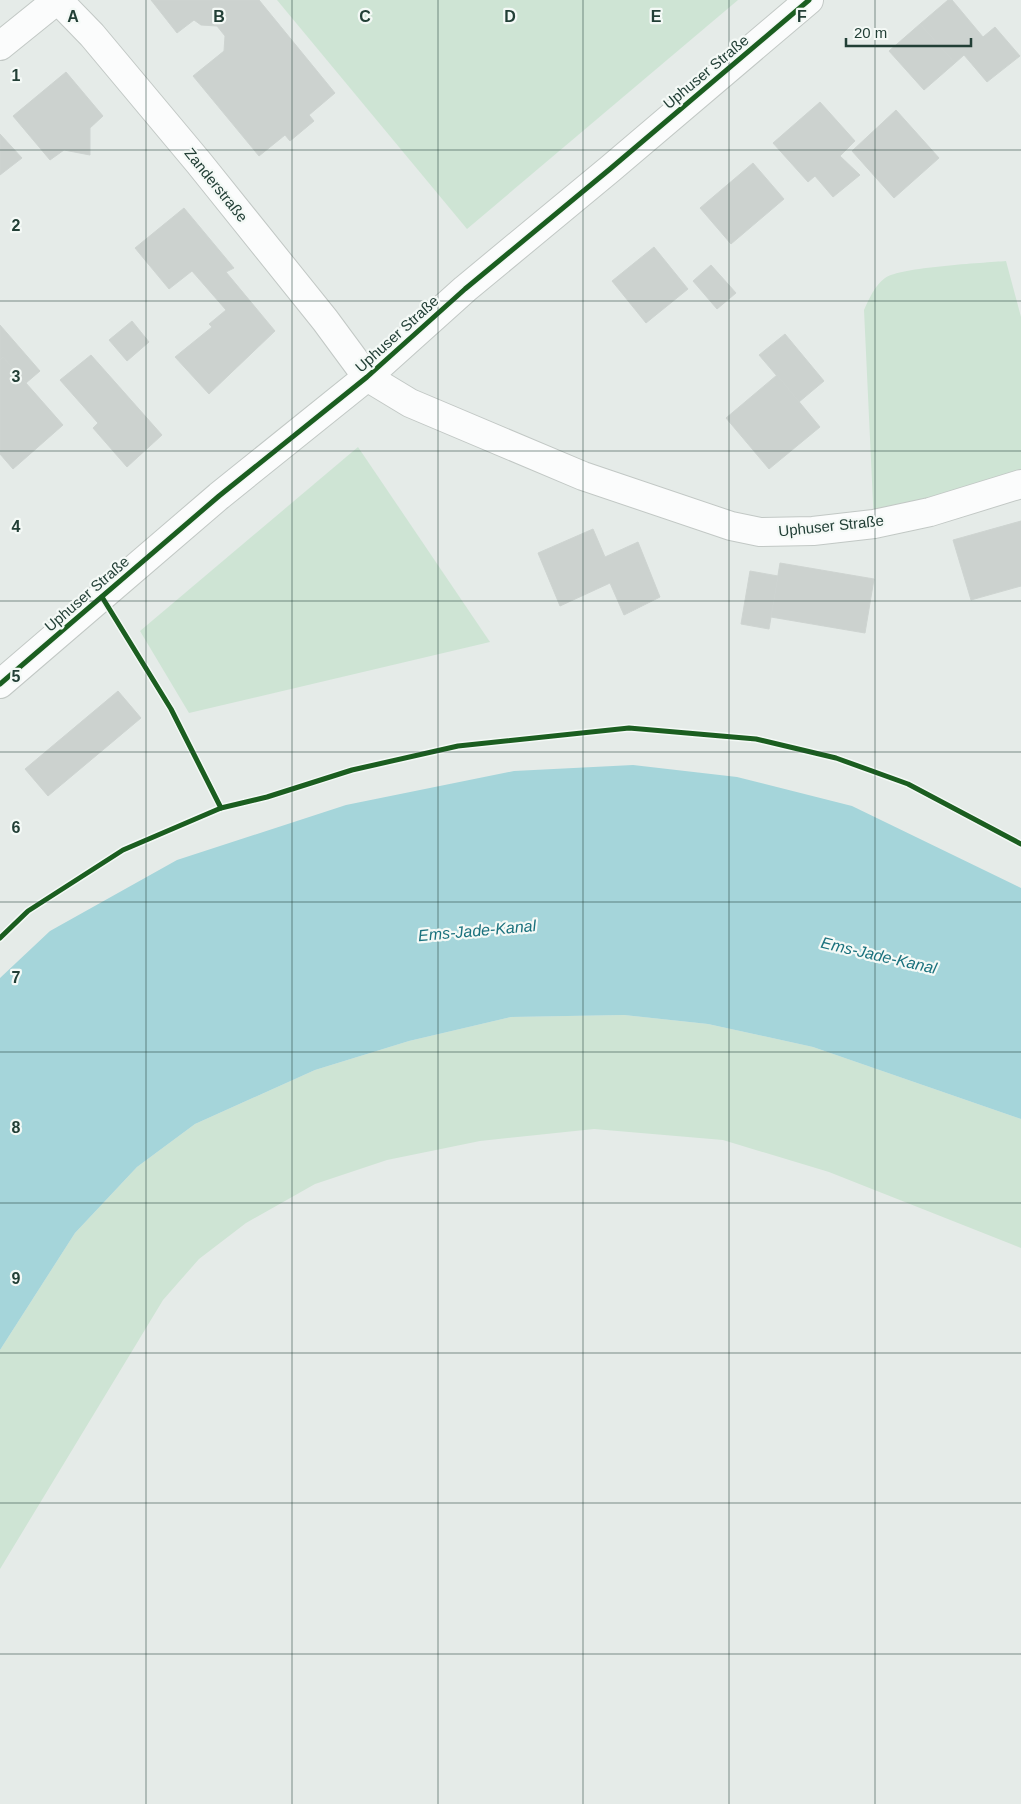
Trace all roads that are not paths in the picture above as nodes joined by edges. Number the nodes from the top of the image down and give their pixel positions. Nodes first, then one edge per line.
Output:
1 (58, 0) edge
2 (809, 0) edge
3 (0, 46) edge
4 (367, 378) junction
5 (1021, 484) edge
6 (0, 684) edge

1 - 3 street, Zanderstraße
1 - 4 street, Zanderstraße
2 - 4 street, Uphuser Straße
4 - 5 street, Uphuser Straße
4 - 6 street, Uphuser Straße

